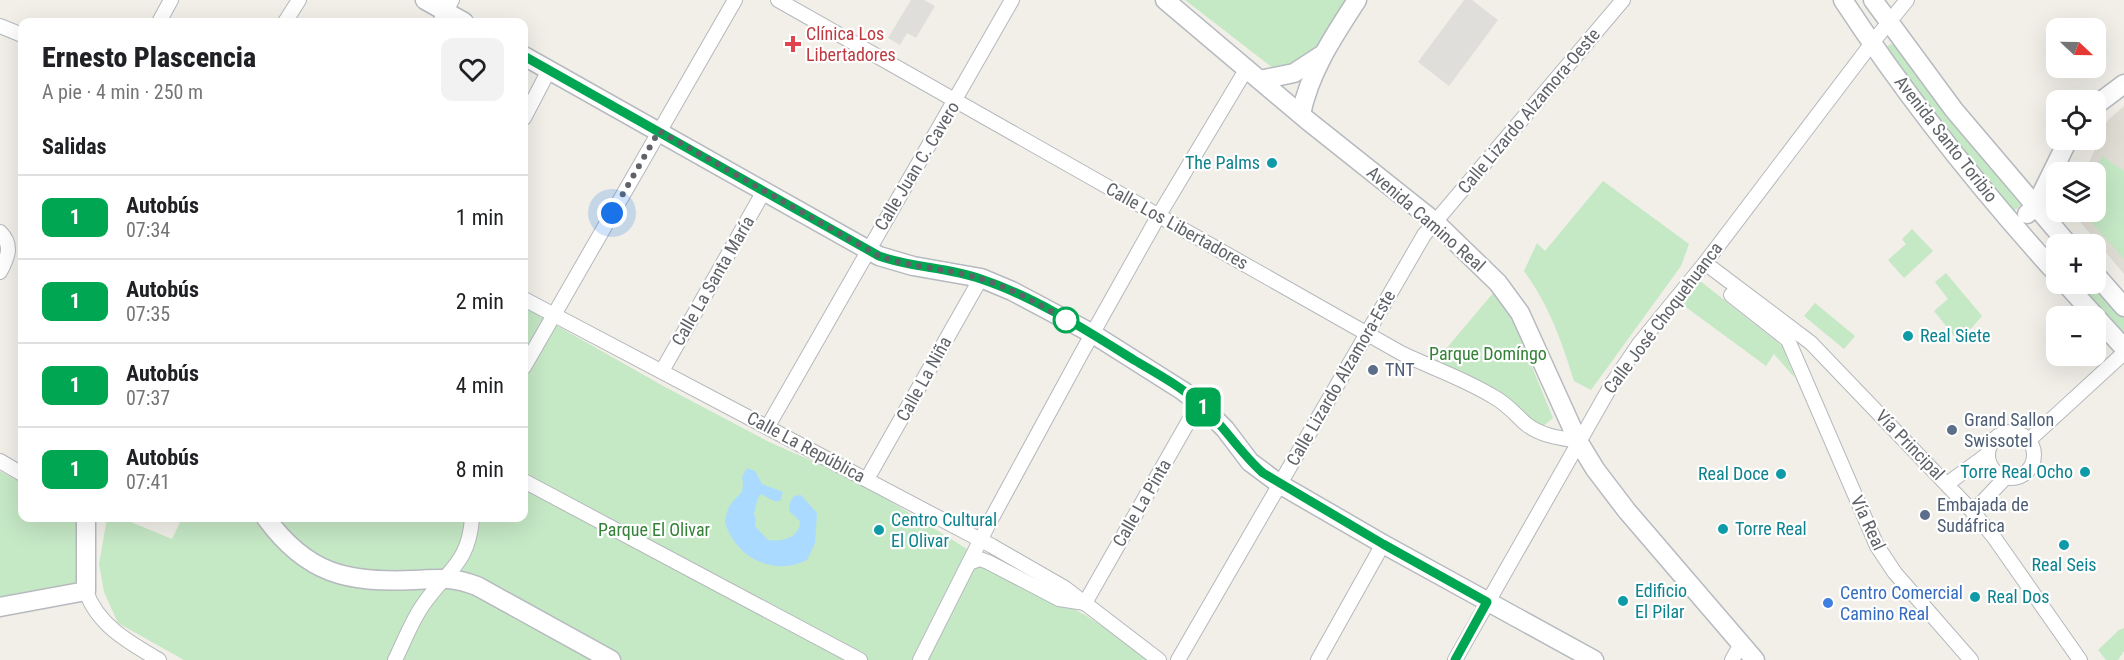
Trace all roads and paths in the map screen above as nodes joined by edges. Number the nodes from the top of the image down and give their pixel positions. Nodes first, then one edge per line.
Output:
1 (171, 0) edge
2 (299, 0) edge
3 (425, 0) edge
4 (735, 0) edge
5 (778, 0) edge
6 (1012, 0) edge
7 (1165, 0) edge
8 (1357, 0) edge
9 (1623, 0) edge
10 (1843, 0) edge
11 (1873, 0) edge
12 (1907, 0) edge
13 (446, 11) edge
14 (161, 18) edge
15 (288, 18) edge
16 (1889, 24) junction
17 (0, 26) edge
18 (18, 33) edge
19 (1872, 43) junction
20 (1322, 54) junction
21 (528, 58) edge
22 (549, 70) junction
23 (1254, 74) junction
24 (2124, 84) edge
25 (2106, 98) edge
26 (956, 101) junction
27 (528, 110) edge
28 (1301, 114) junction
29 (659, 131) junction
30 (2063, 150) edge
31 (764, 191) junction
32 (2035, 207) junction
33 (1159, 215) junction
34 (1434, 221) junction
35 (2015, 225) junction
36 (0, 232) edge
37 (2059, 234) edge
38 (868, 250) junction
39 (2046, 261) edge
40 (1702, 267) junction
41 (0, 272) edge
42 (981, 278) junction
43 (2106, 286) edge
44 (2075, 294) edge
45 (528, 300) edge
46 (2124, 307) edge
47 (553, 315) junction
48 (1366, 333) junction
49 (1093, 334) junction
50 (2124, 348) edge
51 (1821, 353) junction
52 (2124, 353) edge
53 (528, 360) edge
54 (1800, 366) junction
55 (662, 371) junction
56 (1199, 403) junction
57 (768, 426) junction
58 (2029, 440) junction
59 (1578, 441) junction
60 (1988, 454) junction
61 (0, 461) edge
62 (18, 472) edge
63 (2005, 478) junction
64 (867, 479) junction
65 (528, 482) edge
66 (1947, 484) junction
67 (1281, 485) junction
68 (1973, 512) junction
69 (86, 522) edge
70 (270, 522) edge
71 (472, 522) edge
72 (980, 540) junction
73 (1383, 544) junction
74 (969, 562) junction
75 (446, 577) junction
76 (86, 591) junction
77 (1487, 602) junction
78 (1085, 603) junction
79 (0, 607) edge
80 (1741, 644) junction
81 (159, 660) edge
82 (395, 660) edge
83 (611, 660) edge
84 (860, 660) edge
85 (921, 660) edge
86 (1159, 660) edge
87 (1178, 660) edge
88 (1318, 660) edge
89 (1455, 660) edge
90 (1594, 660) edge
91 (1732, 660) edge
92 (1755, 660) edge
93 (1971, 660) edge
94 (2080, 660) edge

1 - 14 street
2 - 15 street
3 - 13 main road
4 - 29 street
5 - 26 street, Calle Los Libertadores
6 - 26 street, Calle Juan C. Cavero
7 - 23 main road, Avenida Camino Real
8 - 20 main road
9 - 34 street, Calle Lizardo Alzamora-Oeste
10 - 19 main road, Avenida Santo Toribio
11 - 16 main road, Avenida Santo Toribio
12 - 16 street, Calle José Choquehuanca
16 - 19 street, Calle José Choquehuanca
16 - 32 main road, Avenida Santo Toribio
17 - 18 street
19 - 35 main road, Avenida Santo Toribio
19 - 40 street, Calle José Choquehuanca
20 - 23 main road
20 - 28 main road
21 - 22 main road
22 - 27 street
22 - 29 main road
23 - 28 main road, Avenida Camino Real
23 - 33 street
24 - 25 main road
26 - 33 street, Calle Los Libertadores
26 - 38 street, Calle Juan C. Cavero
28 - 34 main road, Avenida Camino Real
29 - 31 main road
29 - 47 street
30 - 32 main road
31 - 38 main road
31 - 55 street, Calle La Santa María
32 - 35 main road
32 - 37 main road, Avenida Santo Toribio
33 - 48 street, Calle Los Libertadores
33 - 49 street
34 - 48 street, Calle Lizardo Alzamora-Este
34 - 59 main road, Avenida Camino Real
35 - 39 main road, Avenida Santo Toribio
36 - 41 street
38 - 42 main road
38 - 57 street, Calle Juan C. Cavero
40 - 51 street, Vía Principal
40 - 54 street, Vía Real
40 - 59 street, Calle José Choquehuanca
42 - 49 main road
42 - 64 street, Calle La Niña
43 - 46 main road
44 - 50 main road
45 - 47 street, Calle La República
47 - 53 street
47 - 55 street, Calle La República
48 - 59 street, Calle Los Libertadores
48 - 67 street, Calle Lizardo Alzamora-Este
49 - 56 main road
49 - 72 street
51 - 54 street
51 - 66 street, Vía Principal
52 - 58 street
54 - 93 street, Vía Real
55 - 57 street, Calle La República
56 - 67 main road
56 - 78 street, Calle La Pinta
57 - 64 street, Calle La República
58 - 60 street
58 - 63 street
59 - 77 street, Calle José Choquehuanca
59 - 80 main road, Avenida Camino Real
60 - 63 street
60 - 66 street
61 - 62 street
63 - 68 street
64 - 72 street, Calle La República
65 - 84 street
66 - 68 street, Vía Principal
67 - 73 main road
67 - 87 street, Calle Lizardo Alzamora-Este
68 - 94 street, Vía Principal
69 - 76 main road
70 - 75 main road
71 - 75 street
72 - 74 street
72 - 78 street, Calle La República
73 - 77 main road
73 - 88 street
74 - 78 street, Calle La República
74 - 85 street
75 - 82 street
75 - 83 main road
76 - 79 main road
76 - 81 street
77 - 89 street, Calle José Choquehuanca
77 - 90 main road
78 - 86 street, Calle La República
80 - 91 street
80 - 92 main road, Avenida Camino Real

